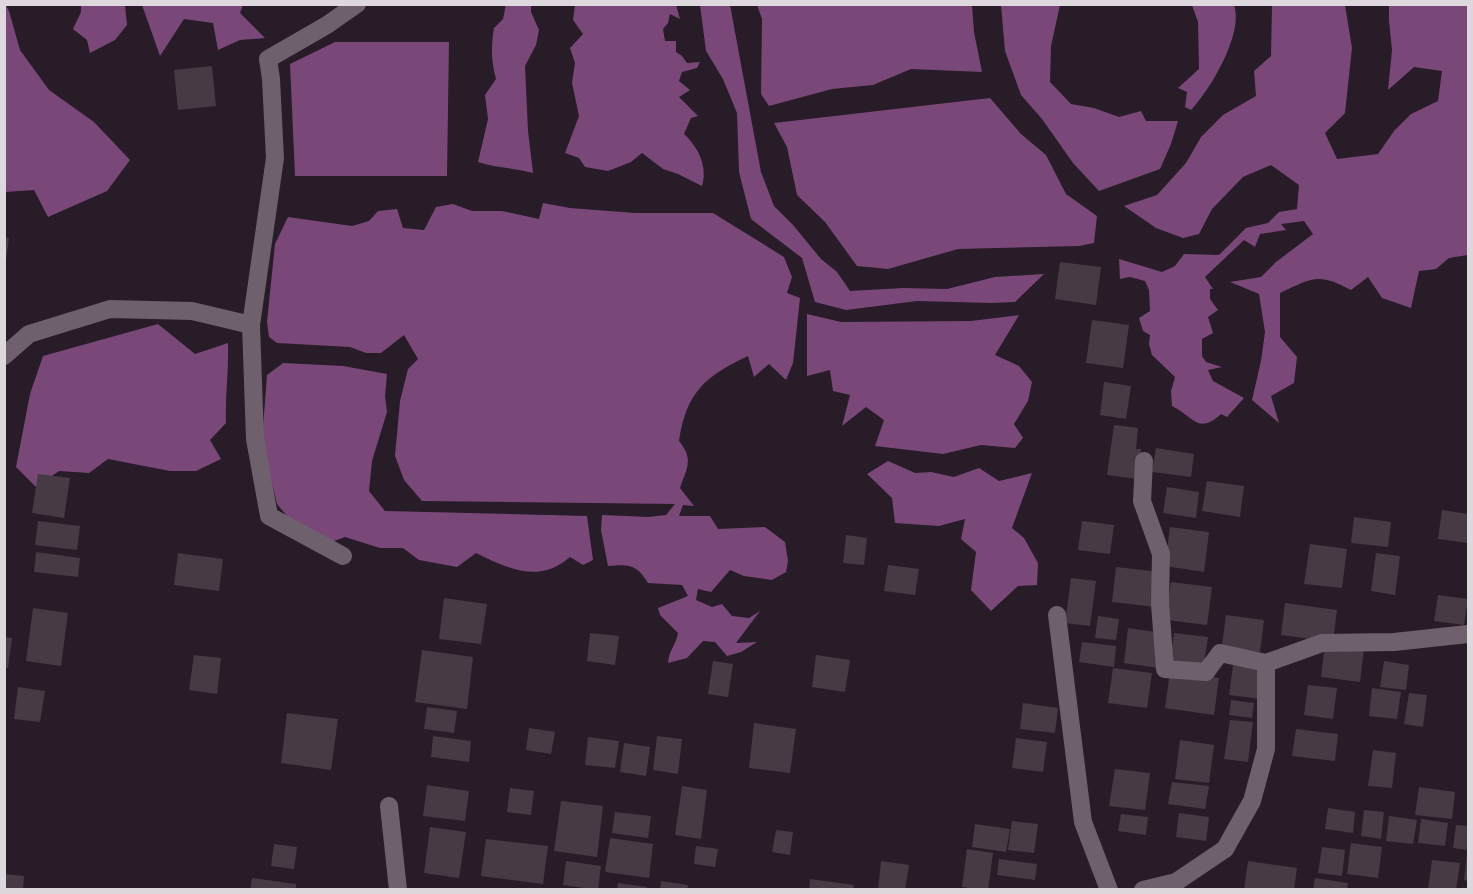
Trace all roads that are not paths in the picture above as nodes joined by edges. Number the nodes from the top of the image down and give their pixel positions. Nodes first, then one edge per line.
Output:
1 (357, 4) edge
2 (251, 326) junction
3 (4, 356) edge
4 (1144, 461) dead end
5 (343, 556) dead end
6 (1057, 615) dead end
7 (1468, 634) edge
8 (1266, 663) junction
9 (389, 806) dead end
10 (398, 890) edge
11 (1109, 890) edge
12 (1143, 890) edge

1 - 2 street
2 - 3 street
2 - 5 street
4 - 8 street
6 - 11 street
7 - 8 street
8 - 12 street
9 - 10 street

